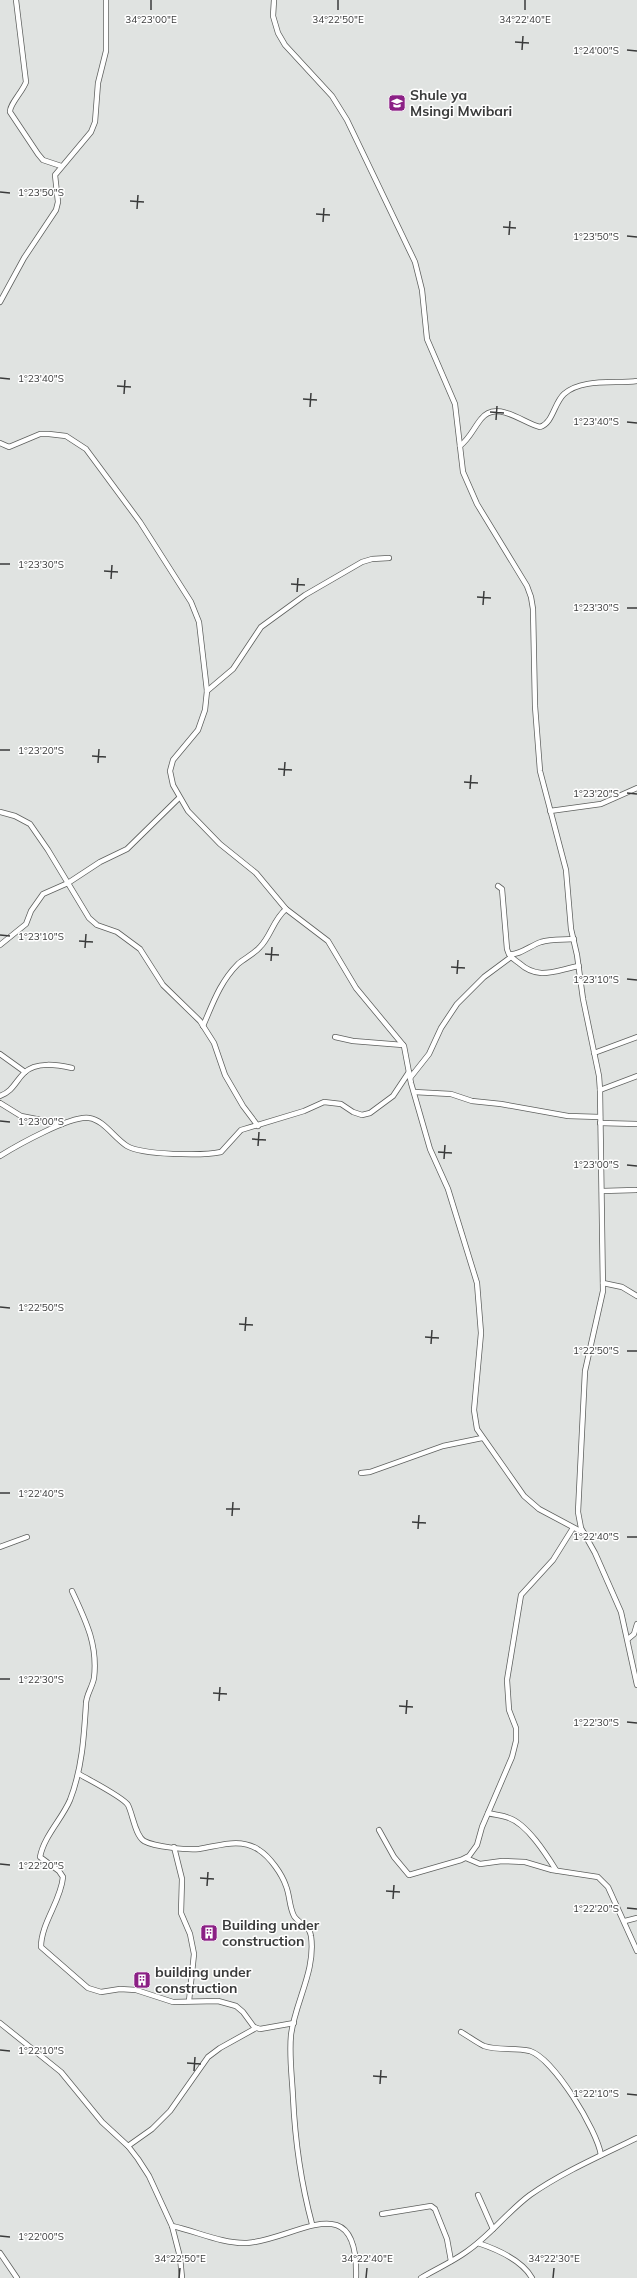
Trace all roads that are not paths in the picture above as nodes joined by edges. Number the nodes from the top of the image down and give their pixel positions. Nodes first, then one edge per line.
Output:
1 (16, 0) edge
2 (106, 0) edge
3 (274, 0) edge
4 (61, 166) junction
5 (0, 302) edge
6 (637, 381) edge
7 (0, 444) edge
8 (460, 446) junction
9 (389, 558) dead end
10 (207, 691) junction
11 (637, 788) edge
12 (179, 798) junction
13 (550, 811) junction
14 (0, 812) edge
15 (68, 883) junction
16 (498, 886) dead end
17 (286, 909) junction
18 (574, 940) junction
19 (0, 945) edge
20 (510, 956) junction
21 (579, 966) junction
22 (203, 1026) junction
23 (335, 1037) dead end
24 (637, 1037) edge
25 (403, 1045) junction
26 (594, 1053) junction
27 (0, 1054) edge
28 (72, 1068) dead end
29 (25, 1072) junction
30 (409, 1072) junction
31 (637, 1076) edge
32 (410, 1078) junction
33 (600, 1090) junction
34 (414, 1092) junction
35 (0, 1096) edge
36 (0, 1103) edge
37 (600, 1120) junction
38 (64, 1124) junction
39 (637, 1124) edge
40 (258, 1126) junction
41 (0, 1156) edge
42 (636, 1190) dead end
43 (602, 1191) junction
44 (603, 1283) junction
45 (637, 1296) edge
46 (482, 1438) junction
47 (361, 1473) dead end
48 (573, 1528) junction
49 (584, 1533) junction
50 (27, 1537) dead end
51 (0, 1547) edge
52 (72, 1591) dead end
53 (637, 1624) edge
54 (628, 1639) junction
55 (637, 1685) edge
56 (79, 1774) junction
57 (488, 1813) junction
58 (379, 1830) dead end
59 (174, 1847) junction
60 (466, 1858) junction
61 (556, 1870) junction
62 (637, 1918) edge
63 (624, 1921) junction
64 (637, 1952) edge
65 (189, 2001) junction
66 (0, 2023) edge
67 (294, 2023) junction
68 (256, 2028) junction
69 (461, 2032) dead end
70 (637, 2138) edge
71 (128, 2146) junction
72 (601, 2155) junction
73 (478, 2195) dead end
74 (382, 2214) dead end
75 (312, 2224) junction
76 (172, 2226) junction
77 (493, 2229) junction
78 (478, 2243) junction
79 (0, 2252) edge
80 (451, 2261) junction
81 (17, 2278) edge
82 (182, 2278) edge
83 (356, 2278) edge
84 (422, 2278) edge
85 (532, 2278) edge

1 - 4 street
2 - 4 street
3 - 8 street
4 - 5 street
6 - 8 street
7 - 10 street
8 - 13 street
9 - 10 street
10 - 12 street
11 - 13 street
12 - 15 street
12 - 17 street
13 - 18 street
14 - 15 street
15 - 19 street
15 - 22 street
16 - 20 street
17 - 22 street
17 - 25 street
18 - 20 street
18 - 21 street
20 - 21 street
20 - 32 street
21 - 26 street
22 - 40 street
23 - 25 street
24 - 26 street
25 - 30 street
26 - 33 street
27 - 29 street
28 - 29 street
29 - 35 street
30 - 32 street
30 - 40 street
31 - 33 street
32 - 34 street
33 - 37 street
34 - 37 street
34 - 46 street
36 - 38 street
37 - 39 street
37 - 43 street
38 - 40 street
38 - 41 street
42 - 43 street
43 - 44 street
44 - 45 street
44 - 49 street
46 - 47 street
46 - 48 street
48 - 49 street
48 - 57 street
49 - 54 street
50 - 51 street
52 - 56 street
53 - 54 street
54 - 55 street
56 - 59 street
56 - 65 street
57 - 60 street
57 - 61 street
58 - 60 street
59 - 65 street
59 - 67 street
60 - 61 street
61 - 63 street
62 - 63 street
63 - 64 street
65 - 68 street
66 - 71 street
67 - 68 street
67 - 75 street
68 - 71 street
69 - 72 street
70 - 72 street
71 - 76 street
72 - 77 street
73 - 77 street
74 - 80 street
75 - 76 street
75 - 83 street
76 - 82 street
77 - 78 street
78 - 80 street
78 - 85 street
79 - 81 street
80 - 84 street

